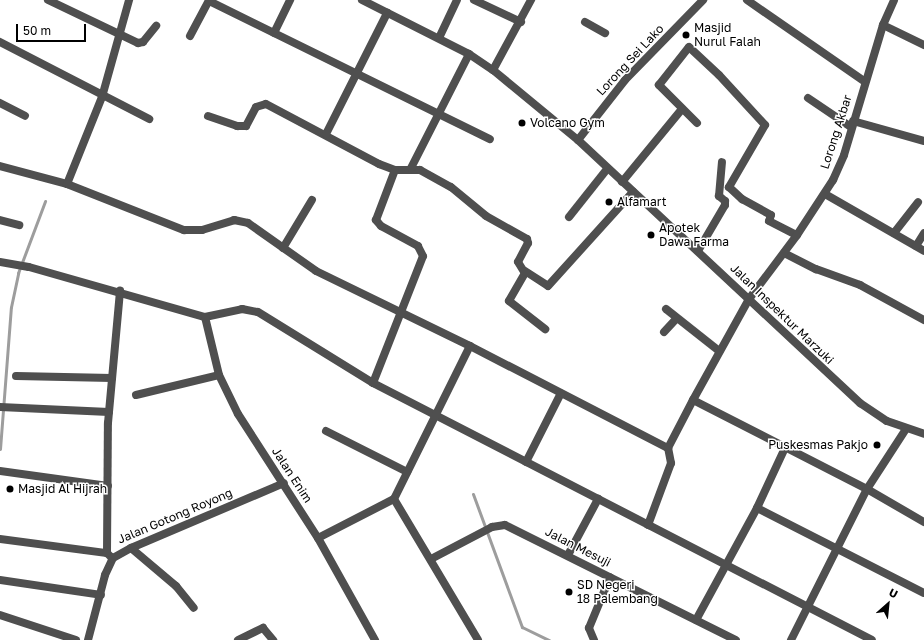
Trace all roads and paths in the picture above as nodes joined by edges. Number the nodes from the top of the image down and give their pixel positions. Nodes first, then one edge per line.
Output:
1 (48, 0) edge
2 (129, 0) edge
3 (290, 0) edge
4 (362, 0) edge
5 (457, 0) edge
6 (474, 0) edge
7 (531, 0) edge
8 (703, 0) edge
9 (747, 0) edge
10 (894, 0) edge
11 (208, 1) edge
12 (375, 3) edge
13 (387, 13) junction
14 (521, 22) junction
15 (585, 22) dead end
16 (883, 25) junction
17 (156, 26) dead end
18 (605, 32) dead end
19 (274, 33) junction
20 (118, 35) junction
21 (190, 36) dead end
22 (439, 38) junction
23 (0, 42) edge
24 (924, 45) edge
25 (469, 54) junction
26 (494, 70) junction
27 (354, 74) junction
28 (864, 81) junction
29 (102, 96) junction
30 (808, 98) dead end
31 (0, 103) edge
32 (682, 109) junction
33 (437, 114) junction
34 (25, 116) dead end
35 (208, 116) dead end
36 (149, 119) dead end
37 (697, 123) dead end
38 (852, 124) junction
39 (326, 134) junction
40 (490, 139) dead end
41 (923, 139) edge
42 (578, 140) junction
43 (722, 162) dead end
44 (0, 166) edge
45 (411, 168) junction
46 (606, 169) junction
47 (395, 170) junction
48 (622, 182) junction
49 (67, 184) junction
50 (633, 192) junction
51 (825, 194) junction
52 (312, 200) dead end
53 (918, 202) dead end
54 (569, 216) dead end
55 (0, 220) edge
56 (19, 225) dead end
57 (894, 233) junction
58 (924, 233) edge
59 (797, 235) junction
60 (916, 246) junction
61 (283, 248) junction
62 (698, 250) junction
63 (924, 251) edge
64 (784, 253) junction
65 (0, 262) edge
66 (525, 272) junction
67 (120, 291) junction
68 (749, 299) junction
69 (666, 309) dead end
70 (402, 313) junction
71 (205, 317) junction
72 (676, 319) junction
73 (924, 320) edge
74 (545, 329) dead end
75 (664, 332) dead end
76 (470, 346) junction
77 (719, 351) junction
78 (219, 375) junction
79 (16, 376) dead end
80 (112, 378) junction
81 (373, 383) junction
82 (561, 393) junction
83 (136, 396) dead end
84 (693, 400) junction
85 (0, 407) edge
86 (109, 412) junction
87 (436, 416) junction
88 (906, 429) junction
89 (326, 431) dead end
90 (924, 434) edge
91 (668, 448) junction
92 (785, 448) junction
93 (526, 462) junction
94 (0, 471) edge
95 (407, 472) junction
96 (284, 483) junction
97 (108, 486) junction
98 (867, 489) junction
99 (394, 499) junction
100 (598, 499) junction
101 (757, 508) junction
102 (924, 522) edge
103 (648, 525) junction
104 (318, 538) junction
105 (1, 539) edge
106 (131, 548) junction
107 (836, 550) junction
108 (568, 555) junction
109 (110, 556) junction
110 (430, 559) junction
111 (726, 564) junction
112 (610, 577) junction
113 (0, 580) edge
114 (924, 593) edge
115 (101, 595) junction
116 (808, 606) junction
117 (194, 608) dead end
118 (0, 614) edge
119 (696, 620) junction
120 (76, 640) edge
121 (88, 640) edge
122 (238, 640) edge
123 (273, 640) edge
124 (375, 640) edge
125 (478, 640) edge
126 (594, 640) edge
127 (736, 640) edge
128 (791, 640) edge
129 (872, 640) edge

1 - 20 street
2 - 20 street
3 - 19 street
4 - 12 street, Jalan Inspektur Marzuki
5 - 22 street
6 - 14 street
7 - 14 street
8 - 42 street, Lorong Sei Lako
9 - 28 street
10 - 16 street, Lorong Akbar
11 - 19 street
11 - 21 street
12 - 13 street, Jalan Inspektur Marzuki
13 - 22 street, Jalan Inspektur Marzuki
13 - 27 street
14 - 26 street
15 - 18 street
16 - 24 street
16 - 28 street, Lorong Akbar
17 - 20 street
19 - 27 street
20 - 29 street
22 - 25 street, Jalan Inspektur Marzuki
23 - 29 street
25 - 26 street, Jalan Inspektur Marzuki
25 - 33 street
26 - 42 street, Jalan Inspektur Marzuki
27 - 33 street
27 - 39 street
28 - 38 street, Lorong Akbar
29 - 36 street
29 - 49 street
30 - 38 street
31 - 34 street
32 - 37 street
32 - 48 street
32 - 59 street
33 - 40 street
33 - 45 street
35 - 39 street
38 - 41 street
38 - 51 street, Lorong Akbar
39 - 47 street
42 - 46 street, Jalan Inspektur Marzuki
43 - 62 street
44 - 49 street
45 - 47 street
45 - 66 street
46 - 48 street, Jalan Inspektur Marzuki
46 - 54 street
47 - 70 street
48 - 50 street, Jalan Inspektur Marzuki
49 - 61 street
50 - 62 street, Jalan Inspektur Marzuki
50 - 66 street
51 - 57 street
51 - 59 street, Lorong Akbar
52 - 61 street
53 - 57 street
55 - 56 street
57 - 60 street
58 - 60 street
59 - 64 street, Lorong Akbar
60 - 63 street
61 - 70 street
62 - 68 street, Jalan Inspektur Marzuki
64 - 68 street, Lorong Akbar
64 - 73 street
65 - 67 street
66 - 74 street
67 - 71 street
67 - 80 street
68 - 77 street, Lorong Akbar
68 - 88 street, Jalan Inspektur Marzuki
69 - 72 street
70 - 76 street
70 - 81 street
71 - 78 street, Jalan Enim
71 - 81 street
72 - 75 street
72 - 77 street
76 - 82 street
76 - 87 street
77 - 84 street, Lorong Akbar
78 - 83 street
78 - 96 street, Jalan Enim
79 - 80 street
80 - 86 street
81 - 87 street
82 - 91 street
82 - 93 street
84 - 91 street, Lorong Akbar
84 - 92 street
85 - 86 street
86 - 97 street
87 - 93 street
87 - 95 street
88 - 90 street, Jalan Inspektur Marzuki
88 - 98 street
89 - 95 street
91 - 103 street
92 - 98 street
92 - 101 street
93 - 100 street
94 - 97 street
95 - 99 street
96 - 104 street, Jalan Enim
96 - 106 street, Jalan Gotong Royong
97 - 109 street
98 - 102 street
98 - 107 street
99 - 104 street
99 - 110 street
100 - 103 street
100 - 108 street
101 - 107 street
101 - 111 street
103 - 111 street
104 - 124 street, Jalan Enim
105 - 109 street
106 - 109 street, Jalan Gotong Royong
106 - 117 street
107 - 114 street
107 - 116 street
108 - 110 street, Jalan Mesuji
108 - 112 street, Jalan Mesuji
109 - 115 street, Jalan Gotong Royong
110 - 125 street
111 - 116 street
111 - 119 street
112 - 119 street, Jalan Mesuji
112 - 126 street
113 - 115 street
115 - 121 street, Jalan Gotong Royong
116 - 128 street
116 - 129 street
118 - 120 street
119 - 127 street, Jalan Mesuji
122 - 123 street

